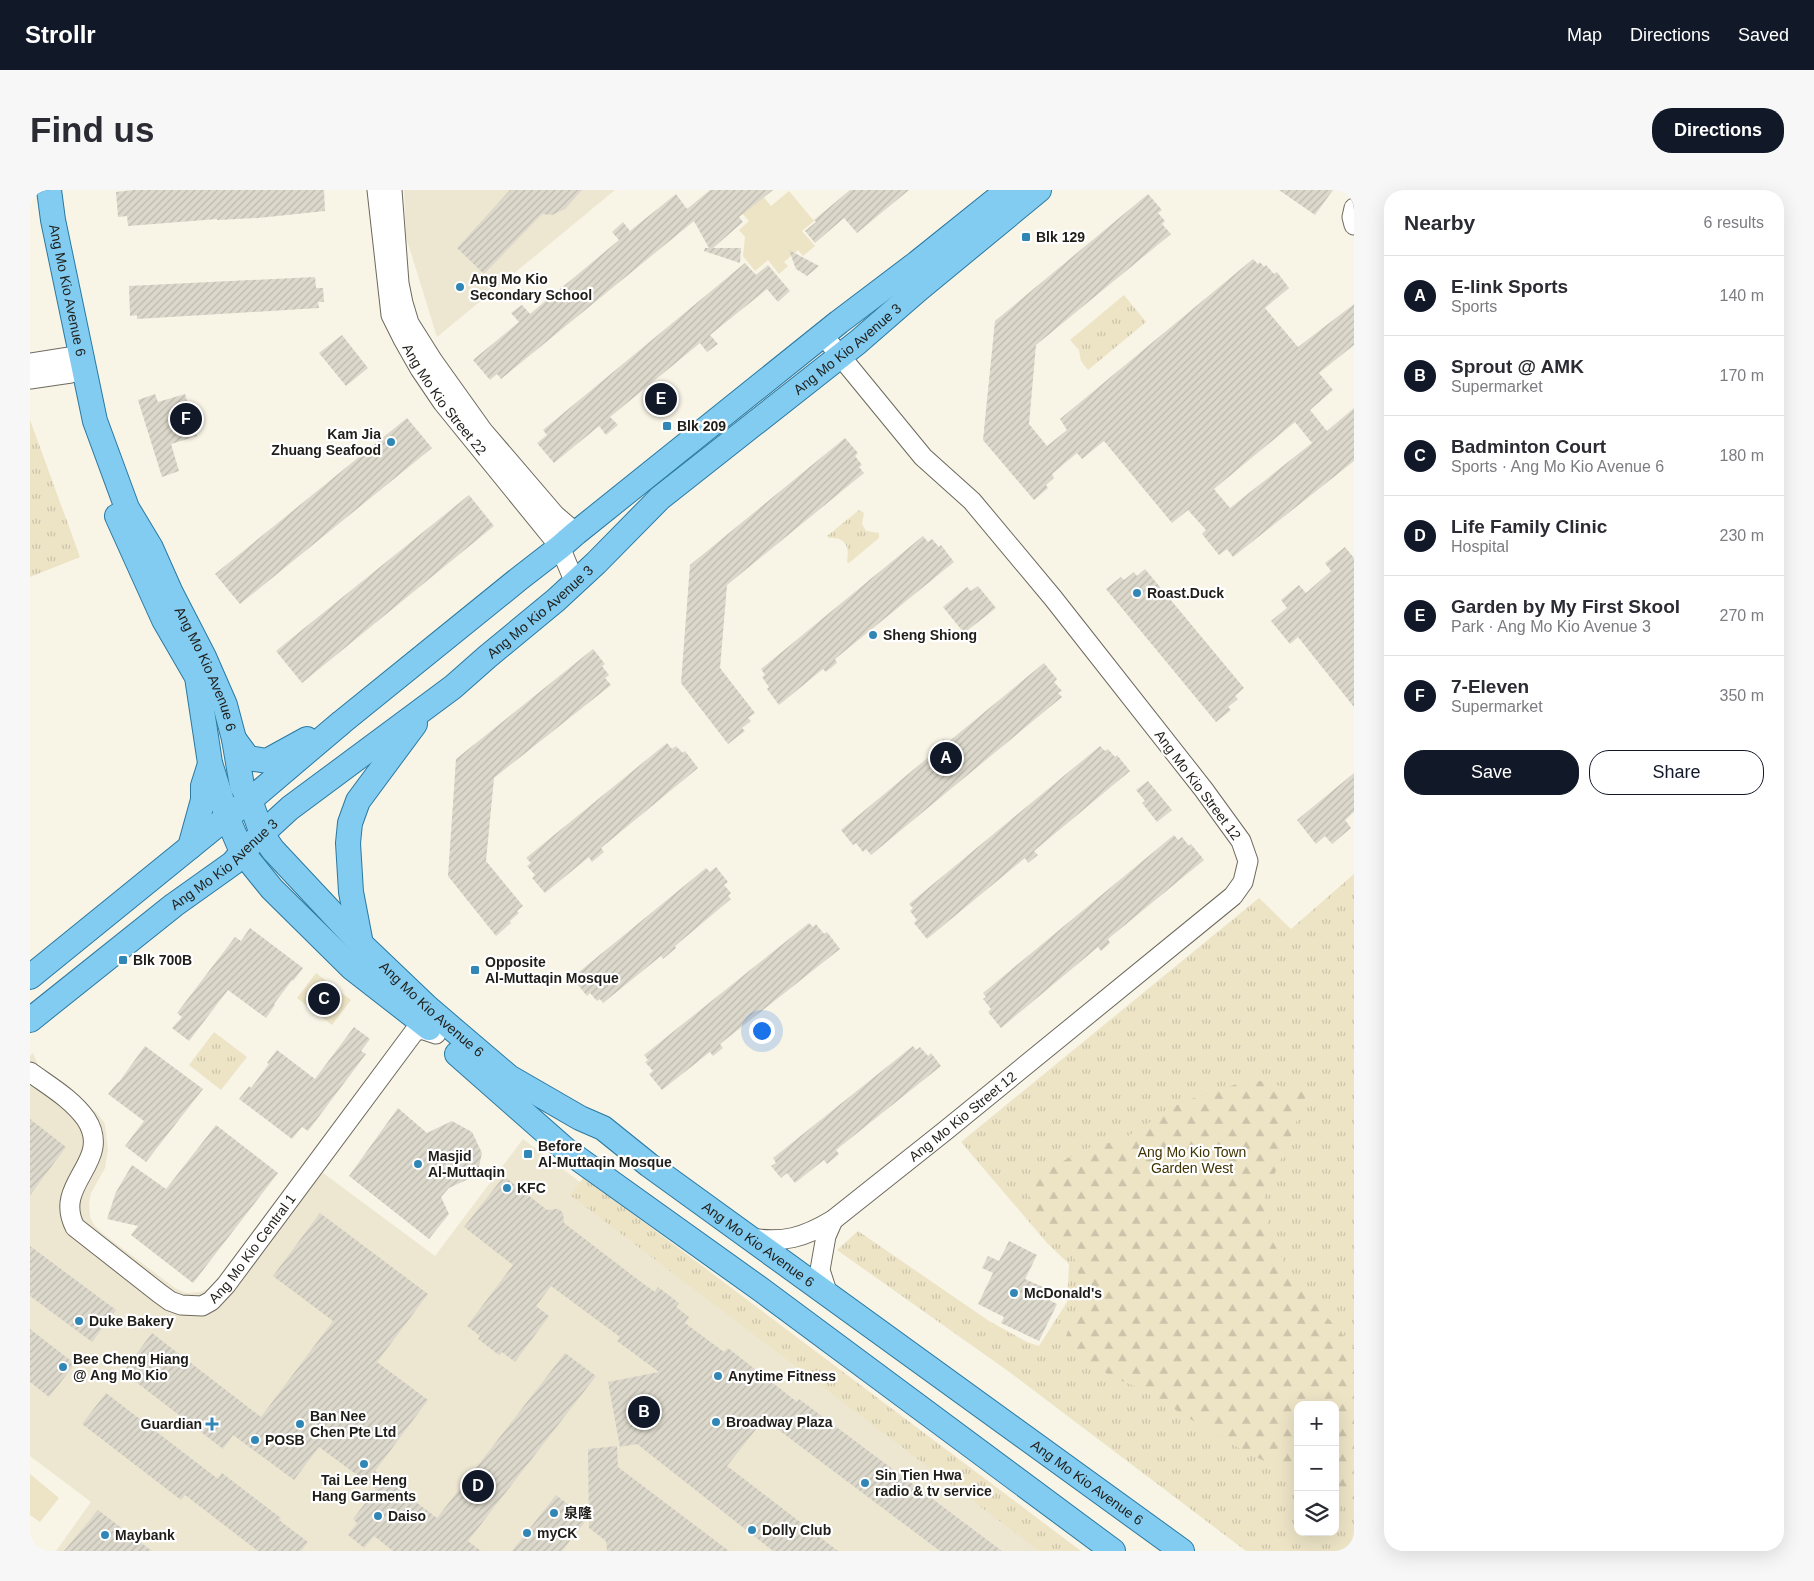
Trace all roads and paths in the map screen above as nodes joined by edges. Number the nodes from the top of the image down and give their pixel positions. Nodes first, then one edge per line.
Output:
1 (36, 190) edge
2 (49, 190) edge
3 (376, 190) edge
4 (392, 190) edge
5 (1008, 190) edge
6 (1039, 190) edge
7 (1354, 208) edge
8 (1354, 225) edge
9 (823, 335) junction
10 (840, 356) junction
11 (30, 363) edge
12 (76, 364) junction
13 (30, 379) edge
14 (719, 418) junction
15 (736, 438) junction
16 (568, 540) junction
17 (575, 583) junction
18 (429, 704) junction
19 (342, 722) junction
20 (234, 739) junction
21 (210, 763) junction
22 (250, 800) junction
23 (228, 816) junction
24 (262, 834) junction
25 (190, 847) junction
26 (242, 852) junction
27 (272, 889) junction
28 (174, 905) junction
29 (361, 944) junction
30 (30, 977) edge
31 (30, 1020) edge
32 (422, 1028) junction
33 (30, 1072) edge
34 (832, 1220) junction
35 (749, 1238) junction
36 (828, 1295) junction
37 (1113, 1551) edge
38 (1182, 1551) edge

1 - 12 main road, Ang Mo Kio Avenue 6
2 - 12 main road, Ang Mo Kio Avenue 6
3 - 16 street, Ang Mo Kio Street 22
4 - 16 street, Ang Mo Kio Street 22
5 - 9 main road, Ang Mo Kio Avenue 3
6 - 10 main road, Ang Mo Kio Avenue 3
7 - 8 street
9 - 10 street, Ang Mo Kio Street 12
9 - 14 main road, Ang Mo Kio Avenue 3
10 - 15 main road, Ang Mo Kio Avenue 3
10 - 34 street, Ang Mo Kio Street 12
11 - 12 street
12 - 13 street
12 - 20 main road, Ang Mo Kio Avenue 6
12 - 21 main road, Ang Mo Kio Avenue 6
14 - 15 main road
14 - 16 main road, Ang Mo Kio Avenue 3
15 - 17 main road, Ang Mo Kio Avenue 3
16 - 17 street, Ang Mo Kio Street 22
16 - 19 main road, Ang Mo Kio Avenue 3
17 - 18 main road, Ang Mo Kio Avenue 3
18 - 24 main road, Ang Mo Kio Avenue 3
18 - 29 main road
19 - 20 main road
19 - 22 main road, Ang Mo Kio Avenue 3
20 - 22 main road, Ang Mo Kio Avenue 6
21 - 23 main road, Ang Mo Kio Avenue 6
21 - 25 main road
22 - 23 main road, Ang Mo Kio Avenue 3
22 - 24 main road, Ang Mo Kio Avenue 6
23 - 25 main road, Ang Mo Kio Avenue 3
23 - 26 main road, Ang Mo Kio Avenue 6
24 - 26 main road, Ang Mo Kio Avenue 3
24 - 29 main road, Ang Mo Kio Avenue 6
25 - 30 main road, Ang Mo Kio Avenue 3
26 - 27 main road, Ang Mo Kio Avenue 6
26 - 28 main road, Ang Mo Kio Avenue 3
27 - 28 main road
27 - 32 main road, Ang Mo Kio Avenue 6
28 - 31 main road, Ang Mo Kio Avenue 3
29 - 35 main road, Ang Mo Kio Avenue 6
32 - 33 street, Ang Mo Kio Central 1
32 - 37 main road, Ang Mo Kio Avenue 6
34 - 35 street, Ang Mo Kio Street 12
34 - 36 street
35 - 36 main road, Ang Mo Kio Avenue 6
36 - 38 main road, Ang Mo Kio Avenue 6

